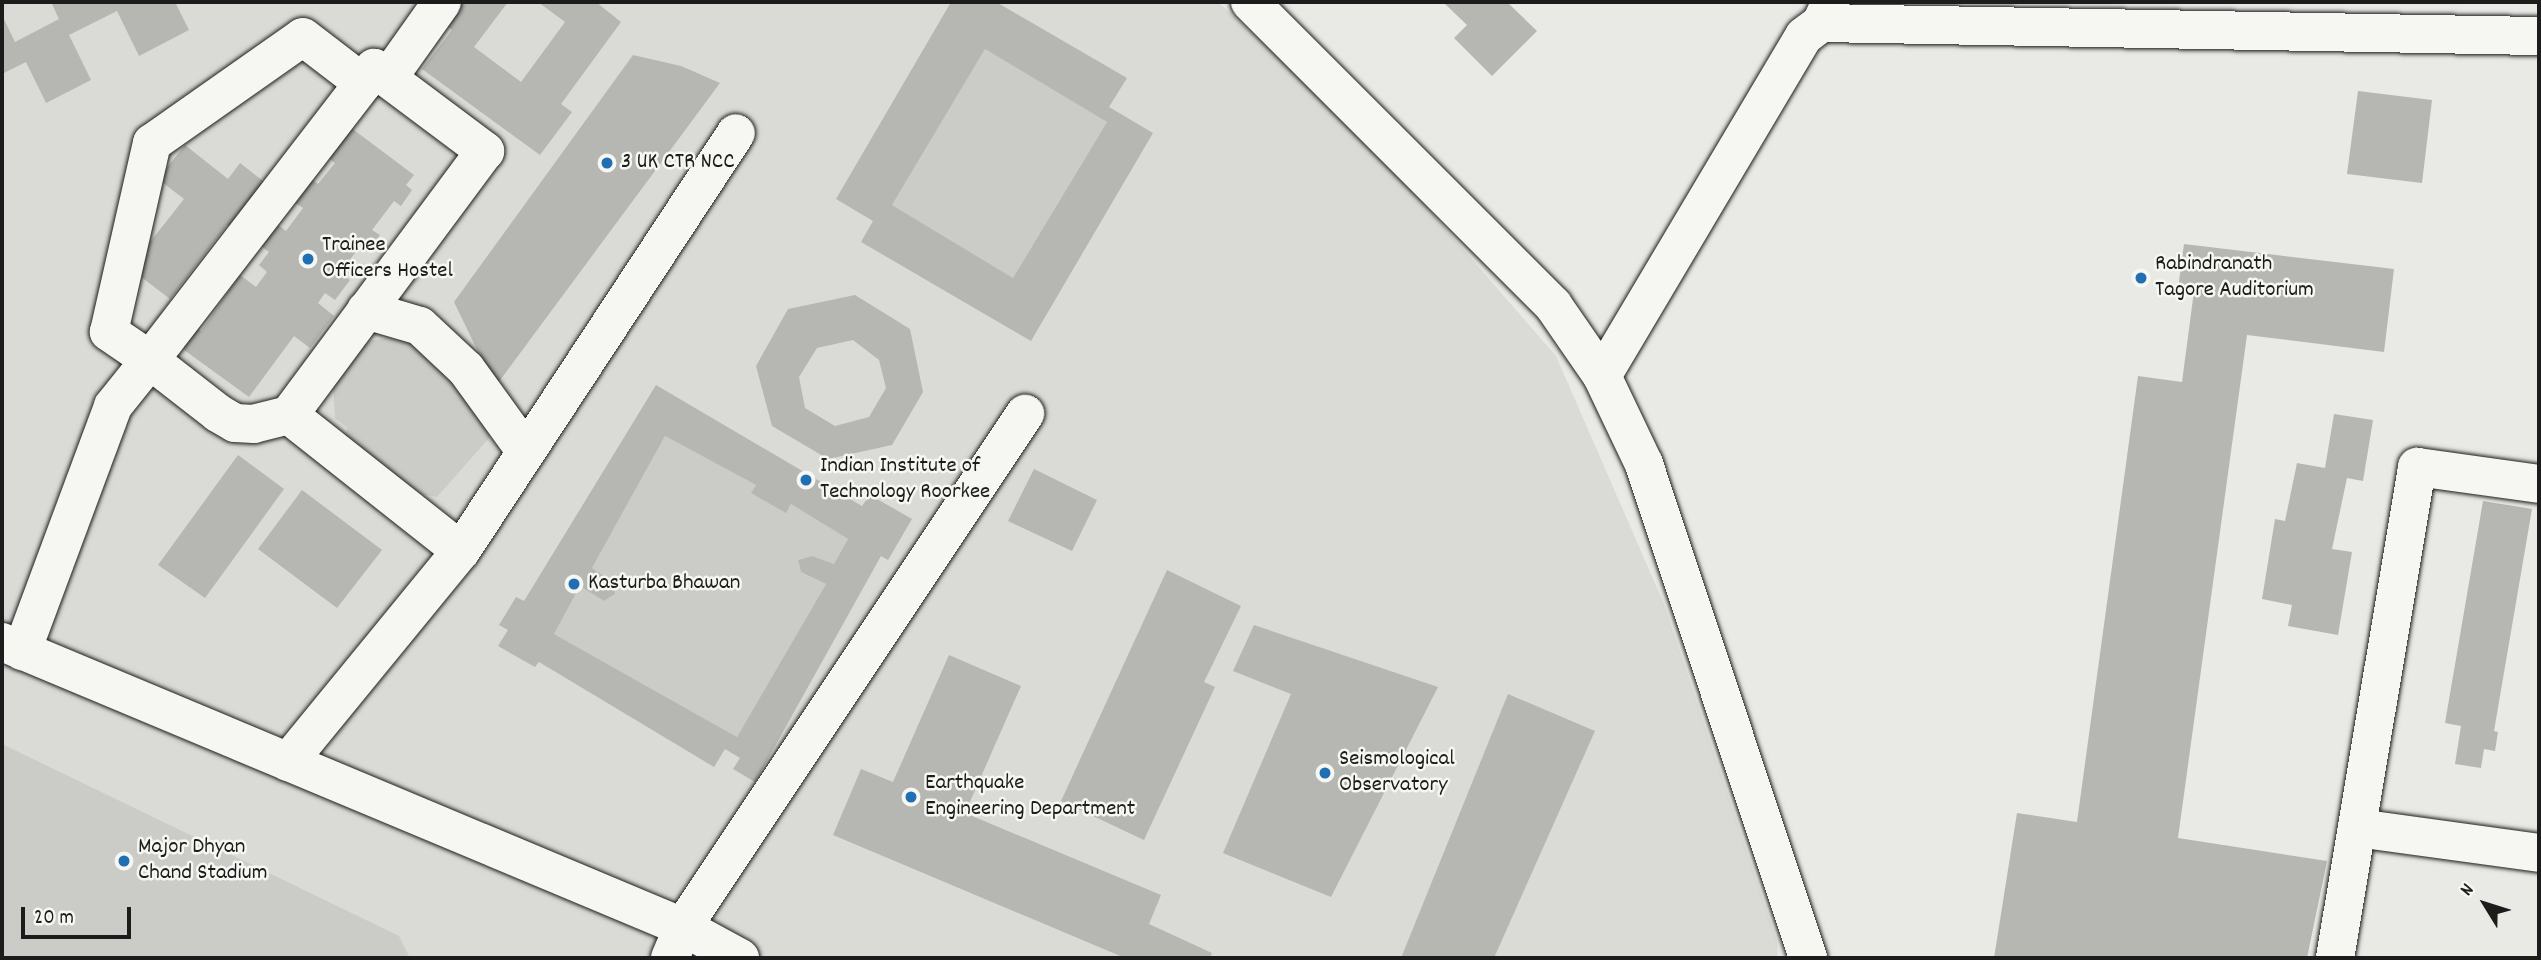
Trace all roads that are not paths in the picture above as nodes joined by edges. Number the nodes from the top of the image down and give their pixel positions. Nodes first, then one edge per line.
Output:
1 (442, 2) edge
2 (1250, 2) edge
3 (1826, 13) edge
4 (2539, 36) edge
5 (376, 80) junction
6 (736, 133) dead end
7 (366, 310) junction
8 (150, 360) junction
9 (1602, 376) junction
10 (1025, 414) dead end
11 (289, 415) junction
12 (526, 452) junction
13 (2539, 484) edge
14 (461, 551) junction
15 (12, 647) edge
16 (288, 762) junction
17 (2357, 828) junction
18 (2539, 853) edge
19 (677, 943) edge
20 (740, 958) edge
21 (1808, 958) edge
22 (2335, 958) edge

1 - 5 street
2 - 9 street
3 - 4 street
3 - 9 street
5 - 7 street
5 - 8 street
5 - 8 street
6 - 12 street
7 - 11 street
7 - 12 street
8 - 11 street
8 - 15 street
9 - 21 street
10 - 19 street
11 - 14 street
12 - 14 street
13 - 17 street
14 - 16 street
15 - 16 street
16 - 19 street
17 - 18 street
17 - 22 street
19 - 20 street

